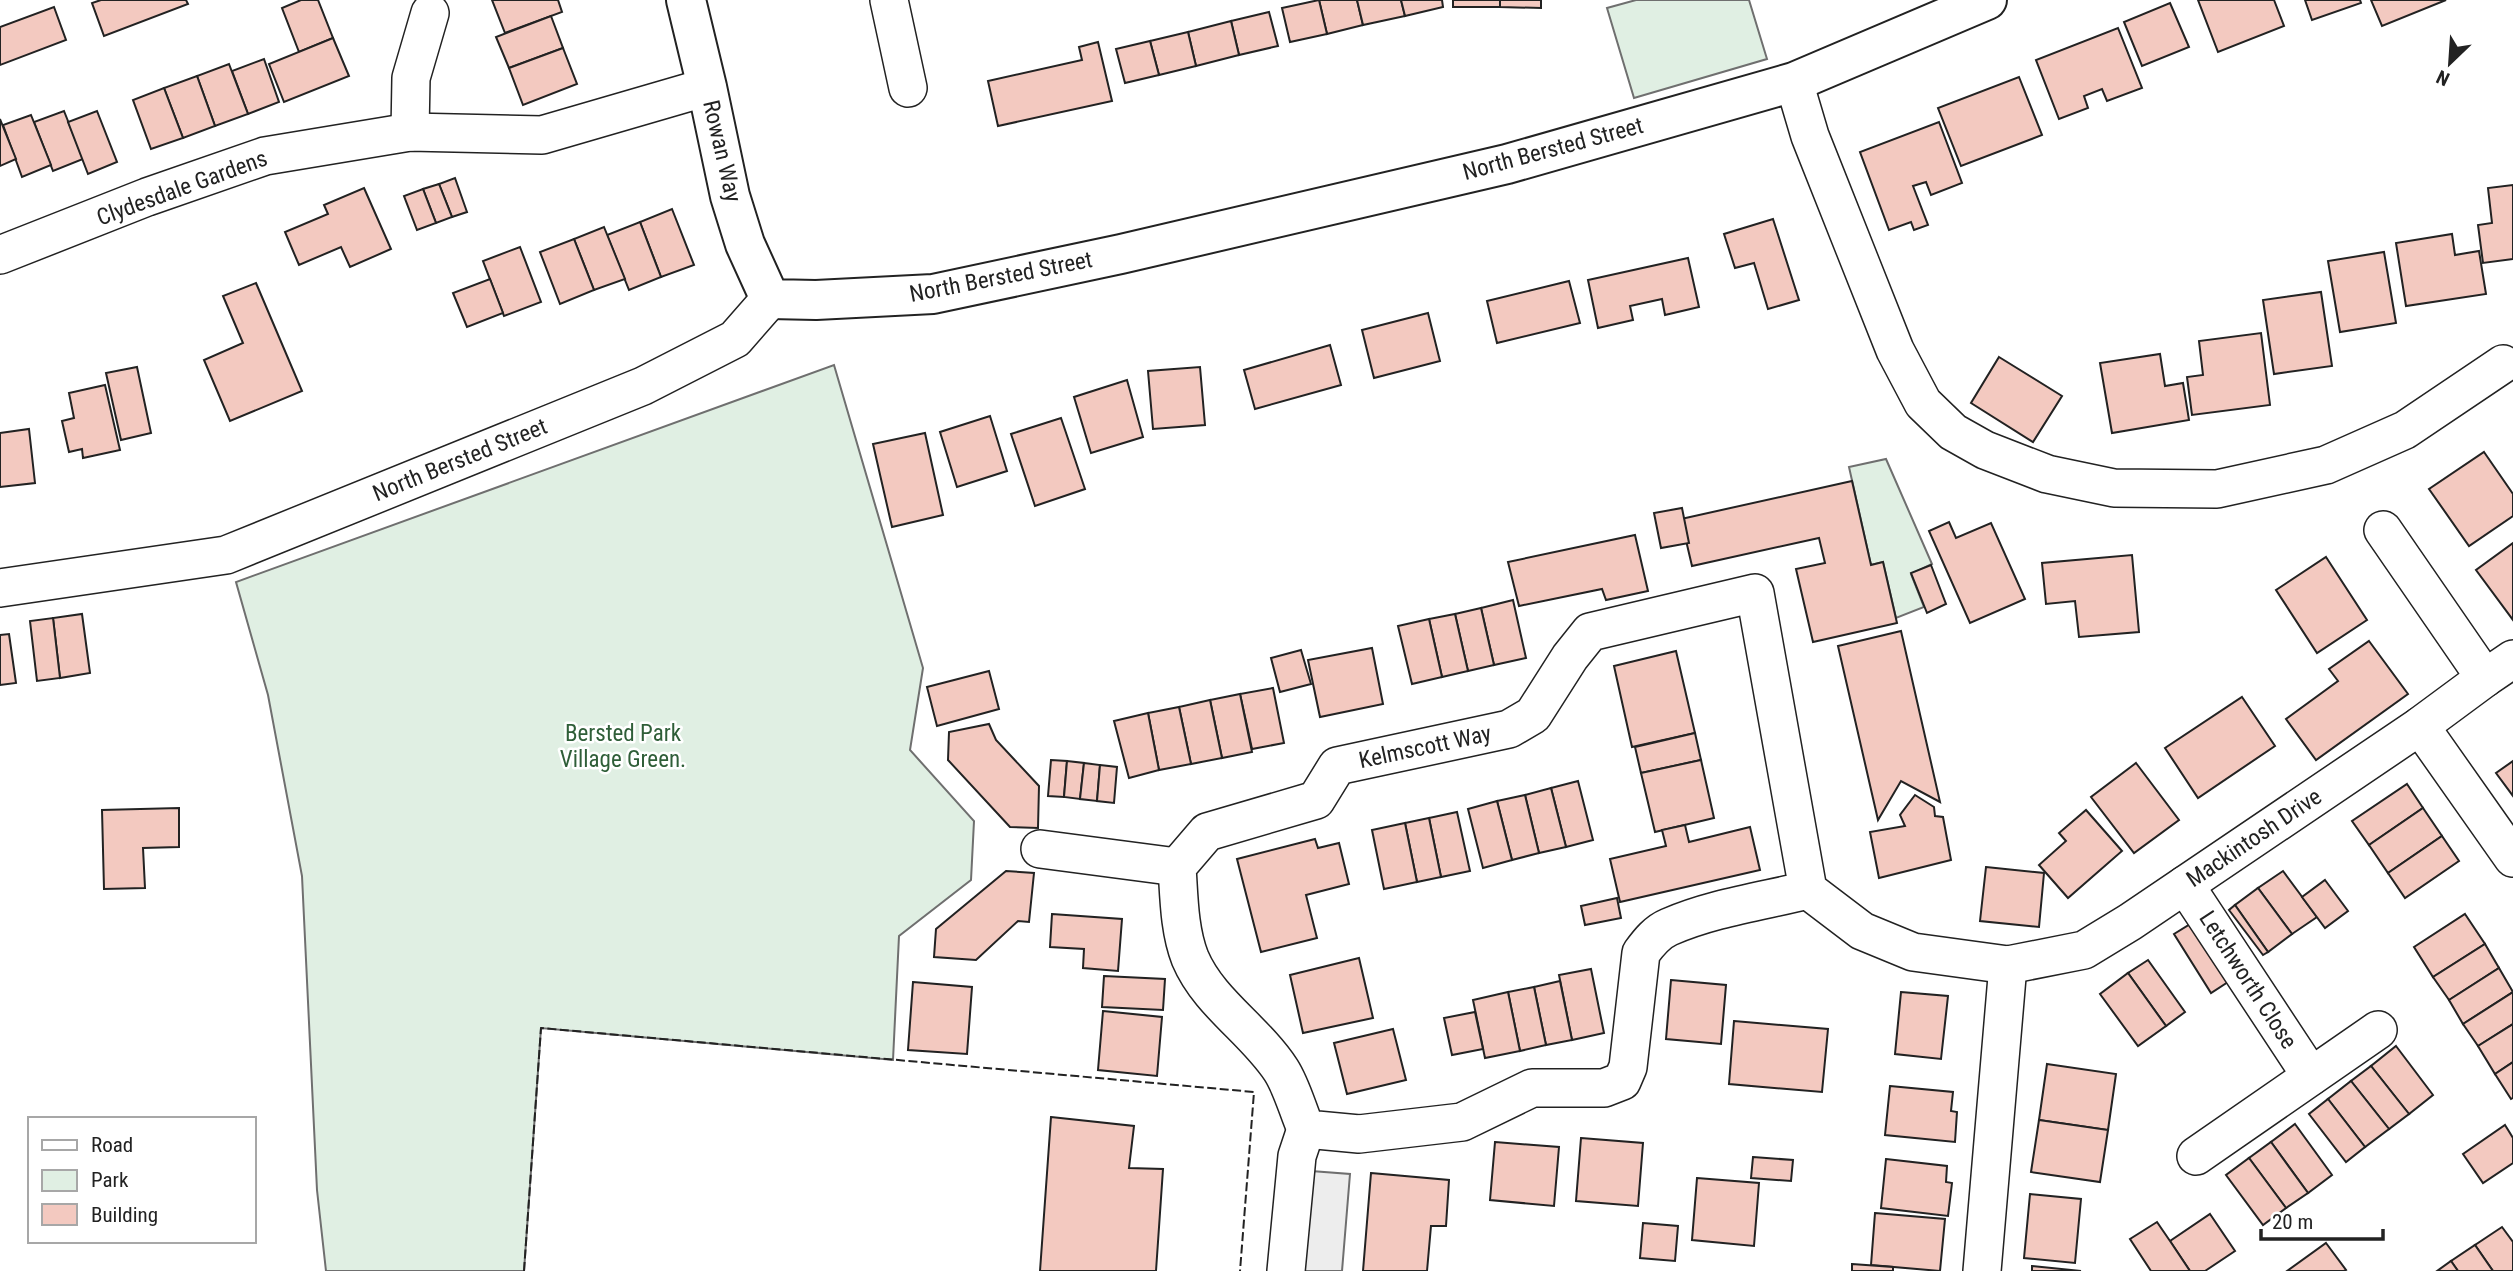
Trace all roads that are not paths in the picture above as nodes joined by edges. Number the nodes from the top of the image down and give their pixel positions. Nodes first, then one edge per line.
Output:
1 (686, 0) edge
2 (889, 0) edge
3 (1987, 0) edge
4 (430, 13) dead end
5 (1794, 82) junction
6 (707, 87) junction
7 (908, 88) dead end
8 (410, 132) junction
9 (0, 255) edge
10 (770, 299) junction
11 (2504, 364) dead end
12 (2383, 530) dead end
13 (0, 588) edge
14 (2499, 669) edge
15 (2420, 726) junction
16 (1040, 849) dead end
17 (2513, 858) edge
18 (1177, 867) junction
19 (2185, 884) junction
20 (1808, 890) junction
21 (2008, 965) junction
22 (2378, 1030) dead end
23 (2311, 1076) junction
24 (1306, 1129) junction
25 (2196, 1156) dead end
26 (1286, 1271) edge
27 (1982, 1271) edge

1 - 6 street, Rowan Way
2 - 7 street
3 - 5 street, North Bersted Street
4 - 8 street
5 - 10 street, North Bersted Street
5 - 11 street
6 - 8 street, Clydesdale Gardens
6 - 10 street, Rowan Way
8 - 9 street, Clydesdale Gardens
10 - 13 street, North Bersted Street
12 - 14 street, Mackintosh Drive
14 - 15 street, Mackintosh Drive
15 - 17 street
15 - 19 street, Mackintosh Drive
16 - 18 street
18 - 20 street, Kelmscott Way
18 - 24 street
19 - 21 street, Mackintosh Drive
19 - 23 street, Letchworth Close
20 - 21 street
20 - 24 street
21 - 27 street
22 - 23 street
23 - 25 street
24 - 26 street

